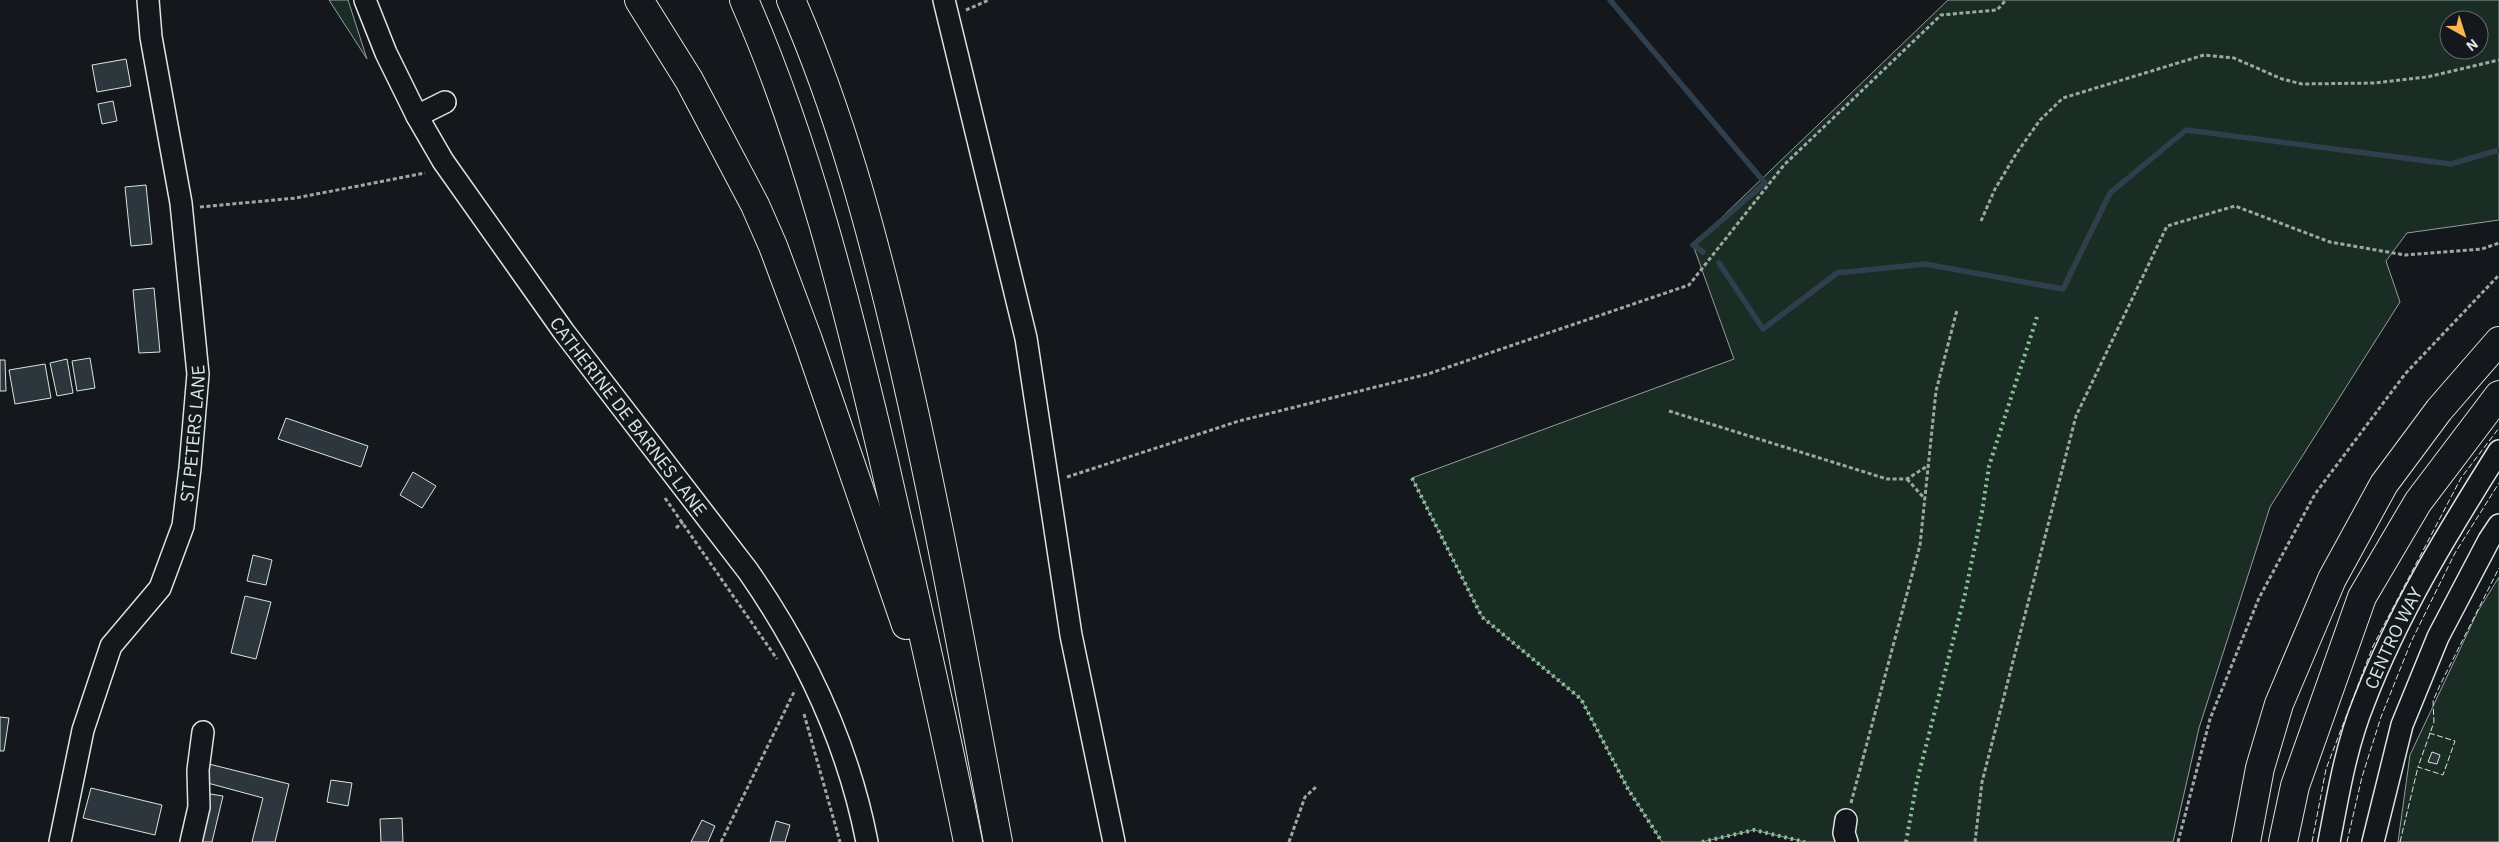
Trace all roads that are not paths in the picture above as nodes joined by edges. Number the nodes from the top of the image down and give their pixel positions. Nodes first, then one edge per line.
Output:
1 (148, 0) edge
2 (365, 0) edge
3 (639, 0) edge
4 (744, 0) edge
5 (791, 0) edge
6 (947, 8) edge
7 (444, 102) dead end
8 (417, 116) junction
9 (2499, 341) edge
10 (2499, 394) edge
11 (2499, 451) edge
12 (2499, 526) edge
13 (204, 732) dead end
14 (949, 751) junction
15 (1846, 820) road end
16 (60, 842) edge
17 (191, 842) edge
18 (868, 842) edge
19 (968, 842) edge
20 (998, 842) edge
21 (1114, 842) edge
22 (1847, 842) edge
23 (2246, 842) edge
24 (2283, 842) edge
25 (2329, 842) edge
26 (2373, 842) edge

1 - 16 street, ST PETERS LANE
2 - 8 street, CATHERINE DE BARNES LANE
3 - 14 highway
4 - 14 highway
5 - 20 highway
6 - 21 street
7 - 8 street
8 - 18 street, CATHERINE DE BARNES LANE
9 - 23 highway
10 - 24 highway
11 - 25 street, CENTRO WAY
12 - 26 street
13 - 17 street
14 - 19 highway
15 - 22 street

